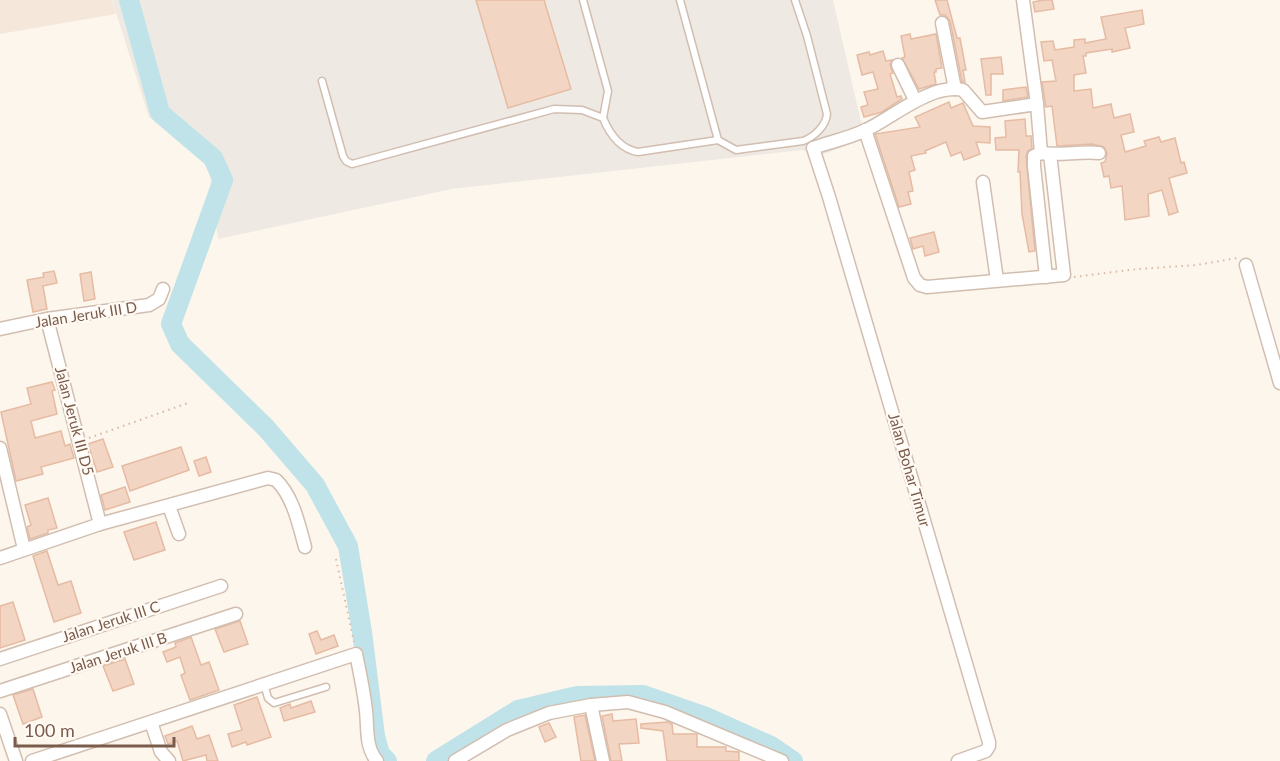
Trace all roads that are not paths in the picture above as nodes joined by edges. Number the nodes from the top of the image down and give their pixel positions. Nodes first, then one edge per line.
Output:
1 (584, 0) edge
2 (680, 0) edge
3 (795, 0) edge
4 (1023, 0) edge
5 (942, 23) dead end
6 (898, 64) dead end
7 (322, 81) dead end
8 (955, 89) junction
9 (915, 100) junction
10 (1037, 104) junction
11 (603, 118) junction
12 (866, 130) junction
13 (718, 140) junction
14 (1099, 153) dead end
15 (1046, 154) junction
16 (983, 182) dead end
17 (1246, 265) road end
18 (1046, 277) junction
19 (997, 280) junction
20 (163, 289) dead end
21 (47, 319) junction
22 (0, 329) edge
23 (1280, 383) edge
24 (0, 448) edge
25 (169, 506) junction
26 (100, 524) junction
27 (179, 534) dead end
28 (305, 547) dead end
29 (24, 549) junction
30 (0, 558) edge
31 (221, 585) dead end
32 (236, 614) dead end
33 (0, 659) edge
34 (264, 683) junction
35 (326, 687) dead end
36 (0, 691) edge
37 (591, 705) junction
38 (0, 714) edge
39 (151, 722) junction
40 (966, 759) edge
41 (16, 761) edge
42 (32, 761) edge
43 (169, 761) edge
44 (377, 761) edge
45 (455, 761) edge
46 (603, 761) edge
47 (782, 761) edge

1 - 11 lane
2 - 13 lane
3 - 13 lane
4 - 10 street
5 - 8 street
6 - 9 street
7 - 11 lane
8 - 9 street
8 - 10 street
9 - 12 street
10 - 15 street
11 - 13 lane
12 - 19 street
12 - 40 street, Jalan Bohar Timur
14 - 15 street
15 - 18 street
15 - 18 street
16 - 19 street
17 - 23 street
18 - 19 street
20 - 21 street, Jalan Jeruk III D
21 - 22 street, Jalan Jeruk III D
21 - 26 street, Jalan Jeruk III D5
24 - 29 street
25 - 26 street
25 - 27 street
25 - 28 street
26 - 29 street
29 - 30 street
31 - 33 street, Jalan Jeruk III C
32 - 36 street, Jalan Jeruk III B
34 - 35 lane
34 - 39 street
34 - 44 street
37 - 45 street
37 - 46 street
37 - 47 street
38 - 41 street
39 - 42 street
39 - 43 street

